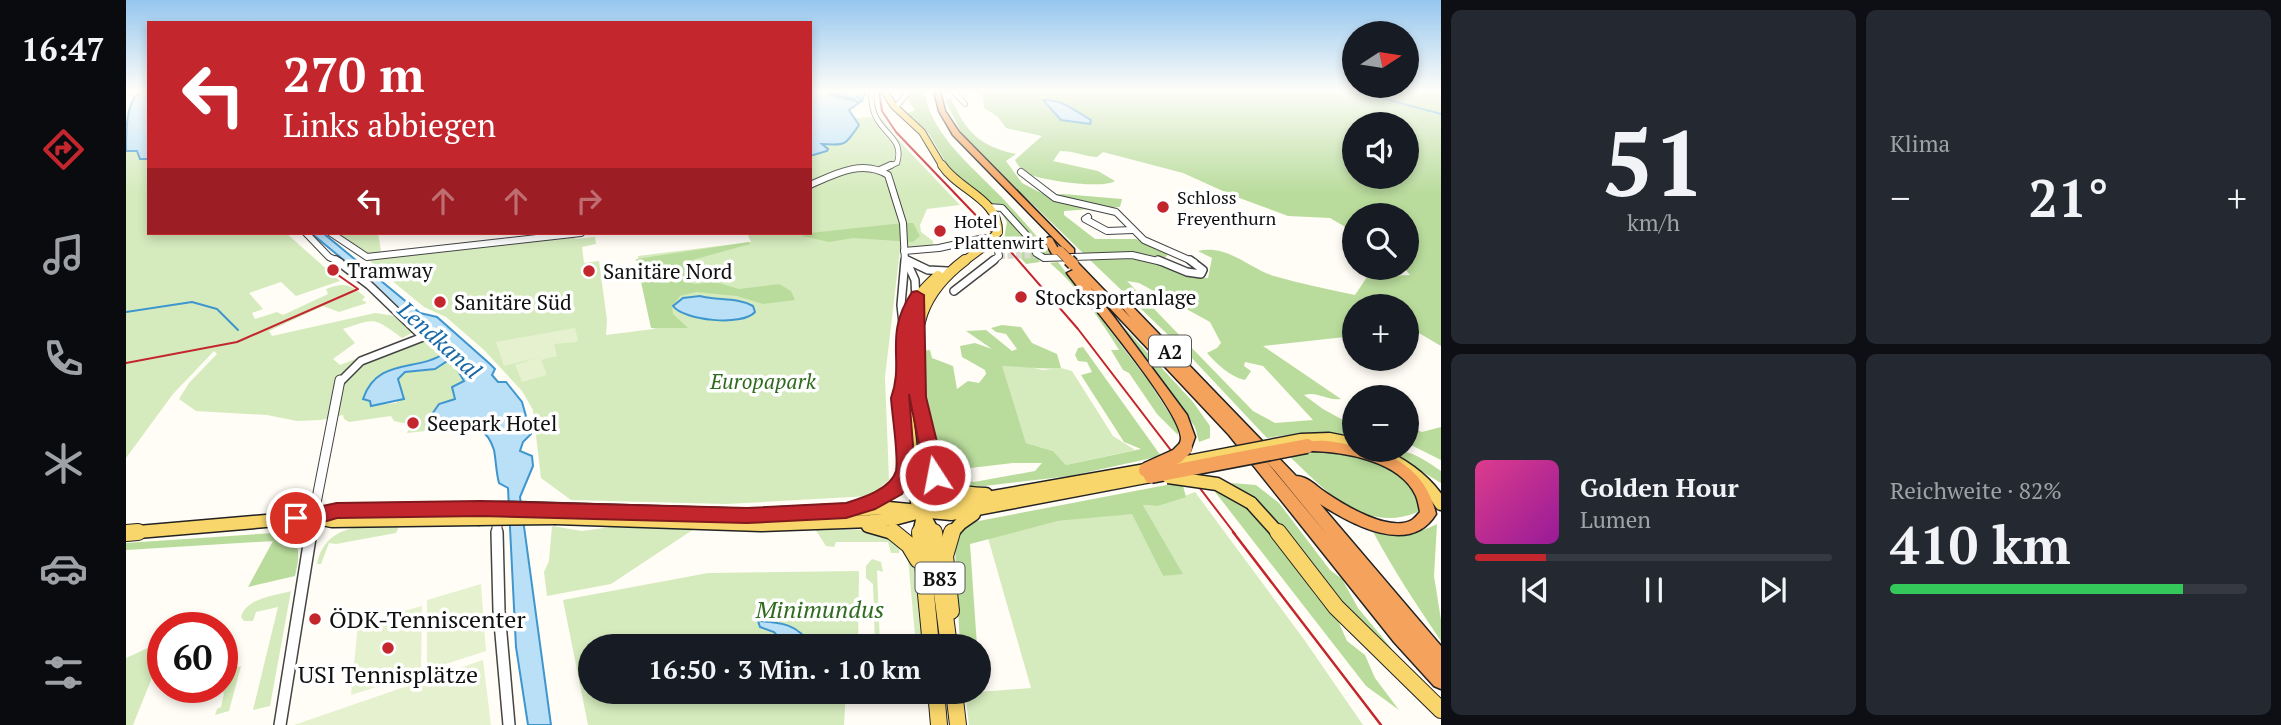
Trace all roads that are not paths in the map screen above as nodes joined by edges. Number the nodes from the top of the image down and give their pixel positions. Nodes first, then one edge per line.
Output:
1 (882, 125) edge
2 (913, 125) edge
3 (944, 125) edge
4 (951, 125) edge
5 (880, 170) junction
6 (1021, 172) dead end
7 (812, 184) edge
8 (988, 207) junction
9 (1088, 217) dead end
10 (1133, 230) junction
11 (308, 235) edge
12 (334, 235) edge
13 (562, 235) edge
14 (1062, 251) junction
15 (904, 254) junction
16 (962, 262) junction
17 (1074, 264) junction
18 (947, 271) junction
19 (954, 291) dead end
20 (901, 293) junction
21 (919, 298) junction
22 (903, 324) junction
23 (903, 387) junction
24 (919, 408) junction
25 (1342, 442) edge
26 (1304, 443) junction
27 (1394, 462) edge
28 (1279, 467) junction
29 (1143, 474) junction
30 (1022, 493) junction
31 (1441, 504) edge
32 (1004, 506) junction
33 (846, 510) junction
34 (924, 511) junction
35 (497, 514) dead end
36 (558, 514) junction
37 (313, 517) junction
38 (761, 524) junction
39 (126, 533) edge
40 (924, 577) junction
41 (930, 634) edge
42 (948, 634) edge
43 (949, 634) edge
44 (1441, 660) edge
45 (1441, 680) edge
46 (937, 704) edge
47 (956, 704) edge
48 (1441, 710) edge
49 (280, 725) edge
50 (509, 725) edge
51 (939, 725) edge
52 (958, 725) edge

1 - 5 street
2 - 8 main road, B83
3 - 14 highway
4 - 14 highway, A2
5 - 7 street
5 - 15 street
6 - 10 street
8 - 10 street
8 - 16 main road, B83, bridge
9 - 10 street
11 - 37 street
12 - 13 street
14 - 17 highway
14 - 17 highway, A2
15 - 18 street
15 - 19 street
15 - 20 street
15 - 21 street
16 - 18 main road, B83
16 - 21 main road, B83
17 - 28 highway, A2
17 - 29 highway, bridge
17 - 45 highway, A2
18 - 21 main road, B83
20 - 21 street
20 - 22 street
21 - 22 main road, B83
21 - 24 main road, B83
22 - 23 main road, B83
23 - 33 main road
23 - 34 main road, B83
24 - 30 main road
24 - 34 main road, B83
25 - 26 main road
26 - 28 highway
26 - 29 highway, bridge
27 - 31 main road
28 - 44 highway, A2
29 - 30 main road
29 - 32 main road
29 - 48 main road, bridge
30 - 34 main road
32 - 34 main road
32 - 43 main road
33 - 34 main road
33 - 36 main road
34 - 38 main road
34 - 40 main road, B83
34 - 42 main road, B83
35 - 50 street
36 - 37 main road, bridge
36 - 38 main road
37 - 39 main road
37 - 49 street
38 - 40 main road
40 - 41 main road, B83
46 - 51 main road
47 - 52 main road

